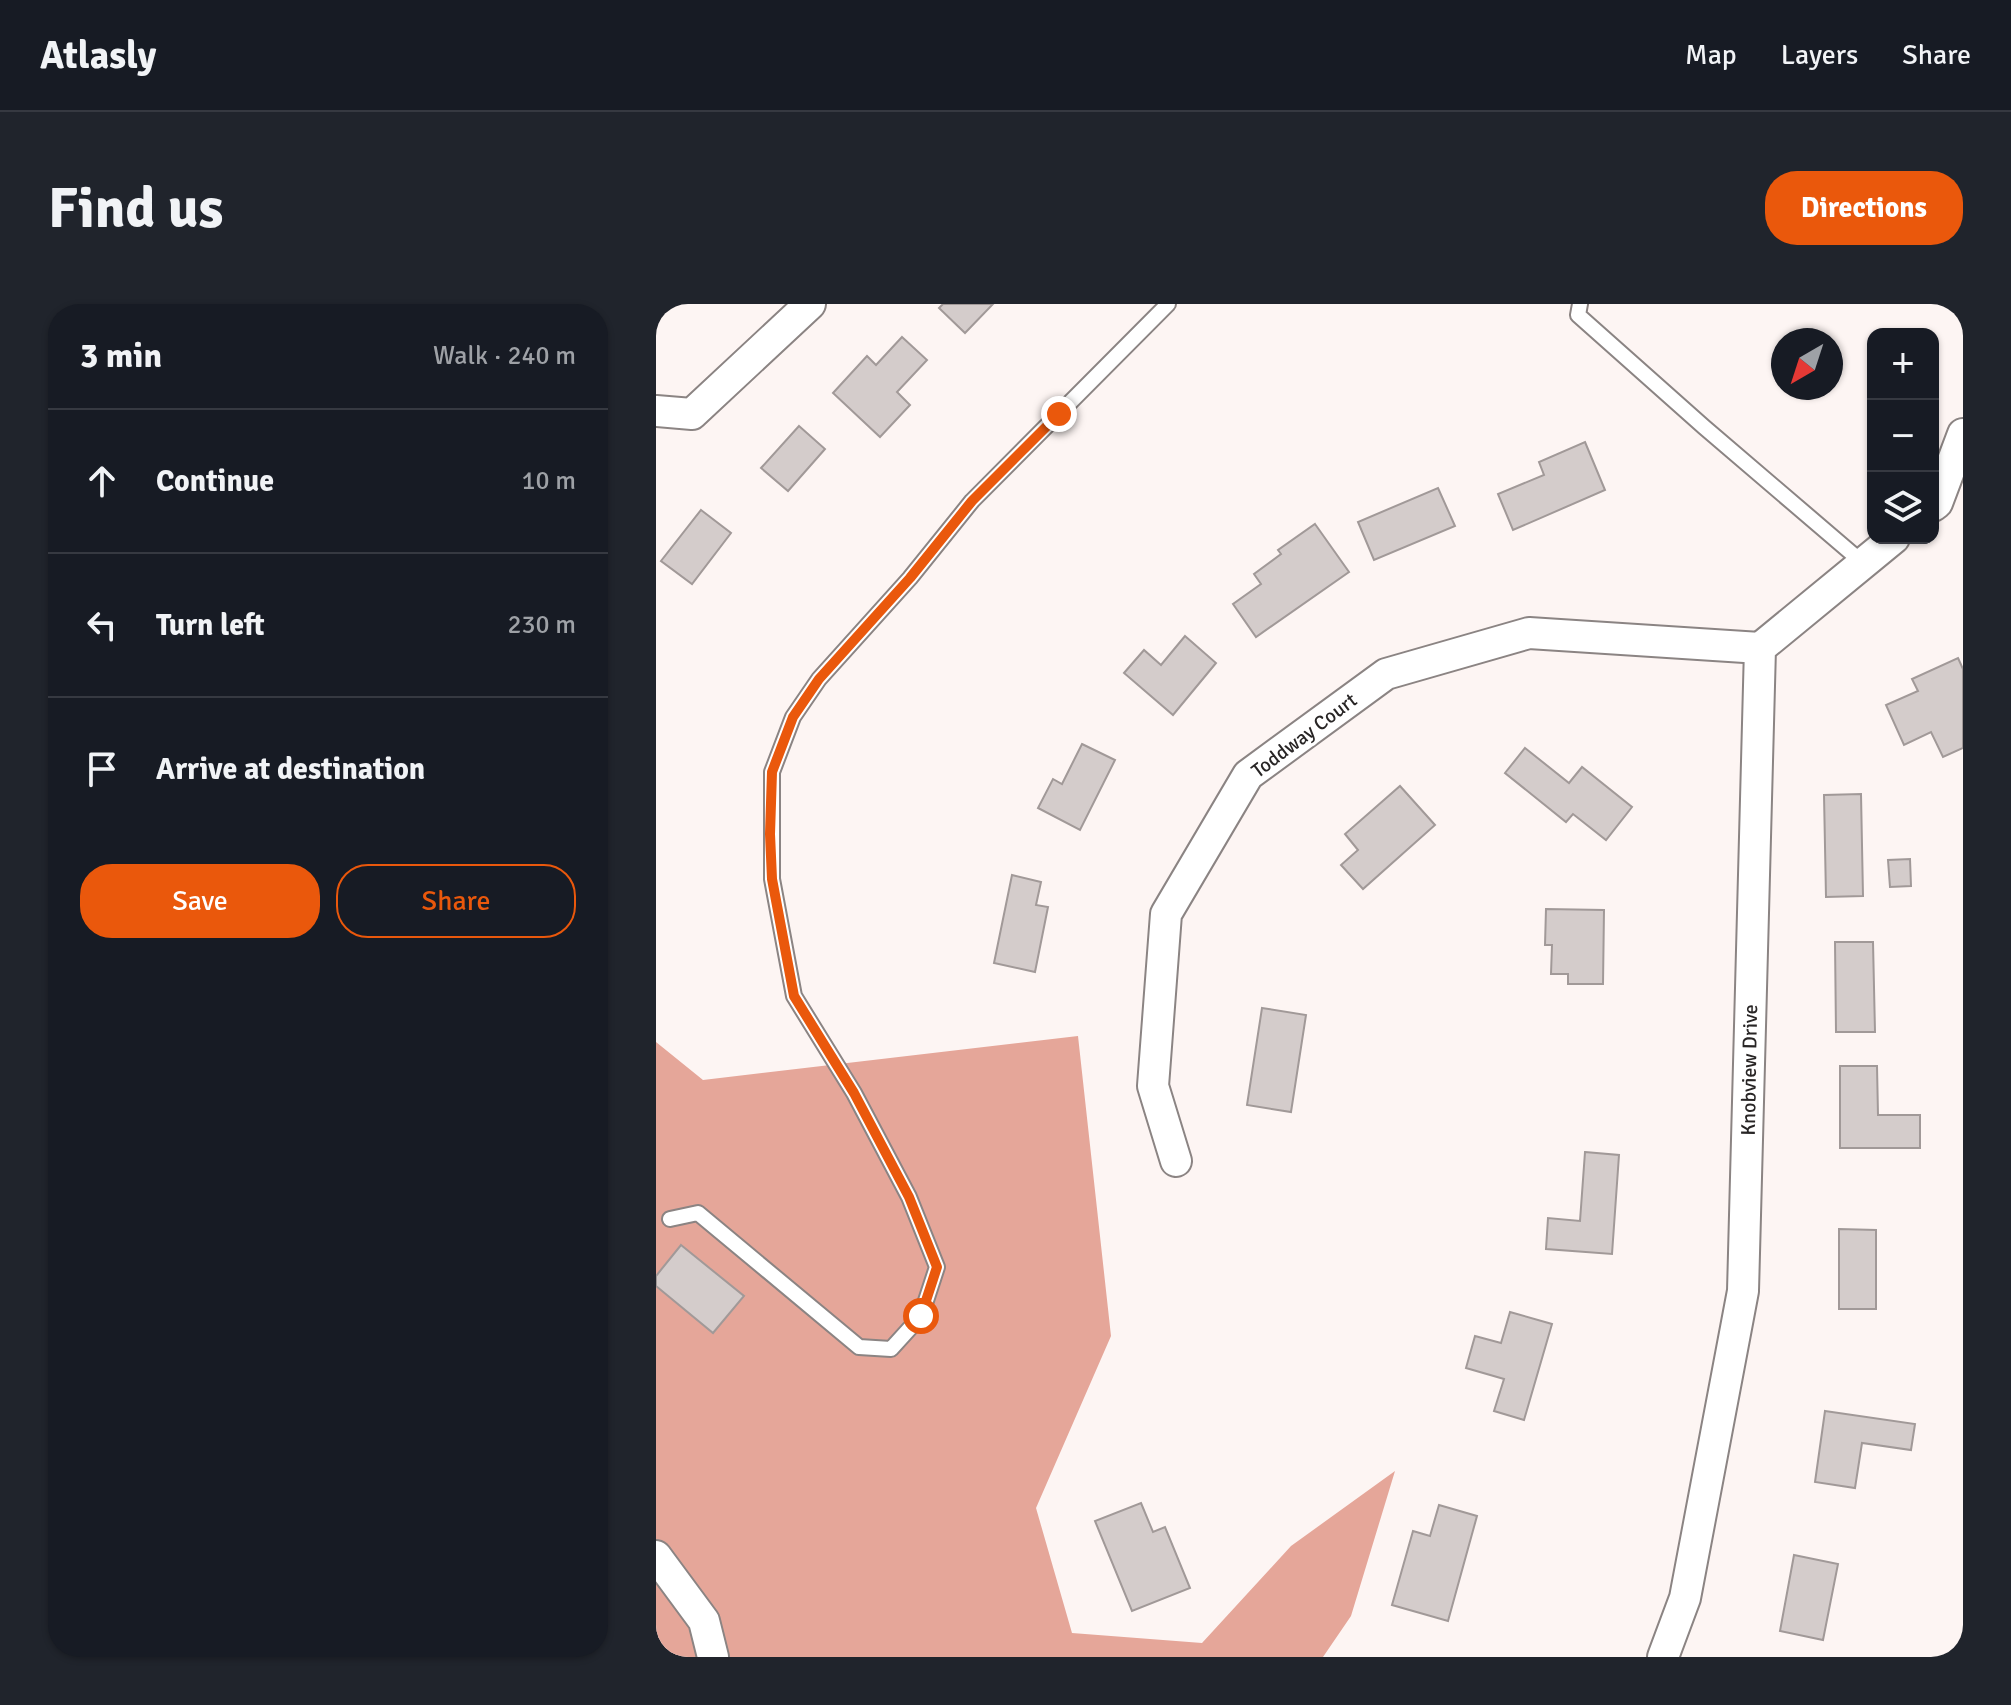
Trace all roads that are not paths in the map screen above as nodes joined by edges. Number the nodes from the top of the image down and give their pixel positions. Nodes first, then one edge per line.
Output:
1 (810, 304) edge
2 (1168, 304) edge
3 (1580, 304) edge
4 (656, 411) edge
5 (1963, 434) edge
6 (1939, 498) edge
7 (1887, 544) edge
8 (1863, 563) junction
9 (1760, 648) junction
10 (1176, 1161) dead end
11 (670, 1219) dead end
12 (656, 1556) edge
13 (713, 1657) edge
14 (1663, 1657) edge

1 - 4 street
2 - 11 lane
3 - 8 lane
5 - 6 street
7 - 8 street
8 - 9 street
9 - 10 street, Toddway Court
9 - 14 street, Knobview Drive
12 - 13 street

